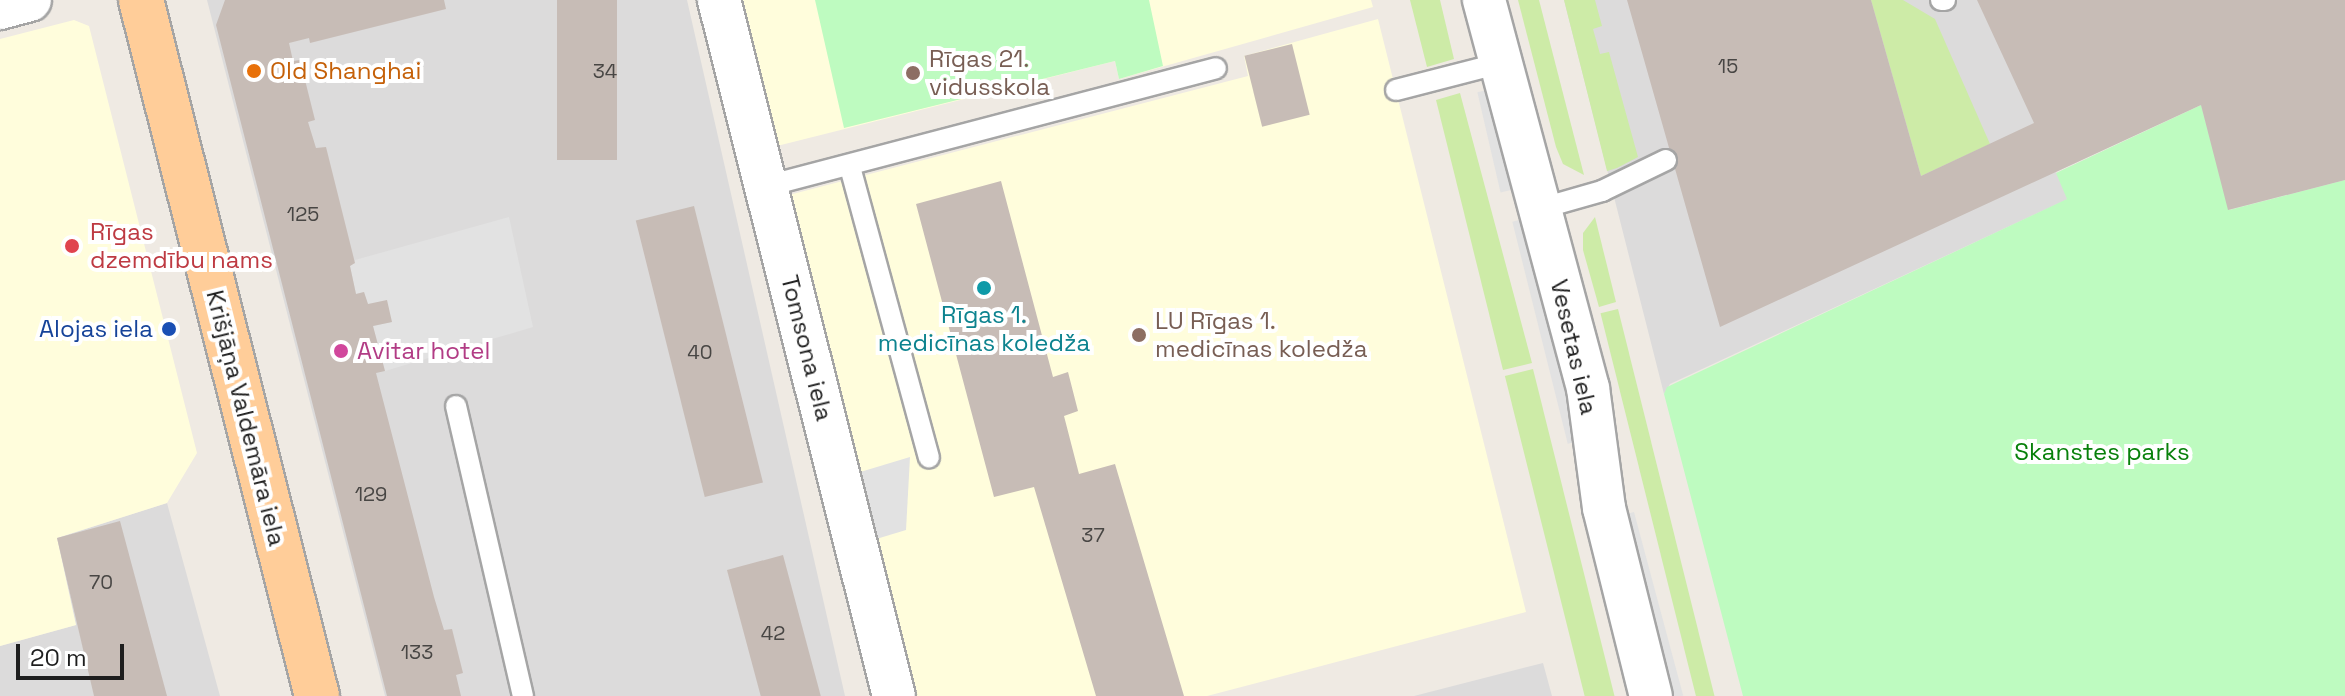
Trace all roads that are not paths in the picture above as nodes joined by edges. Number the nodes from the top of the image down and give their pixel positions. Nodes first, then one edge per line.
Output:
1 (30, 0) edge
2 (141, 0) edge
3 (719, 0) edge
4 (1484, 0) edge
5 (0, 8) edge
6 (1501, 63) junction
7 (1216, 68) dead end
8 (1396, 90) dead end
9 (1666, 160) dead end
10 (850, 167) junction
11 (767, 186) junction
12 (1539, 209) junction
13 (456, 406) dead end
14 (929, 457) dead end
15 (317, 696) edge
16 (523, 696) edge
17 (894, 696) edge
18 (1651, 696) edge

1 - 5 street
2 - 15 main road, Krišjāņa Valdemāra iela
3 - 11 street, Tomsona iela
4 - 6 street, Vesetas iela
6 - 8 lane
6 - 12 street, Vesetas iela
7 - 10 lane
9 - 12 lane
10 - 11 lane
10 - 14 lane
11 - 17 street, Tomsona iela
12 - 18 street, Vesetas iela
13 - 16 lane

